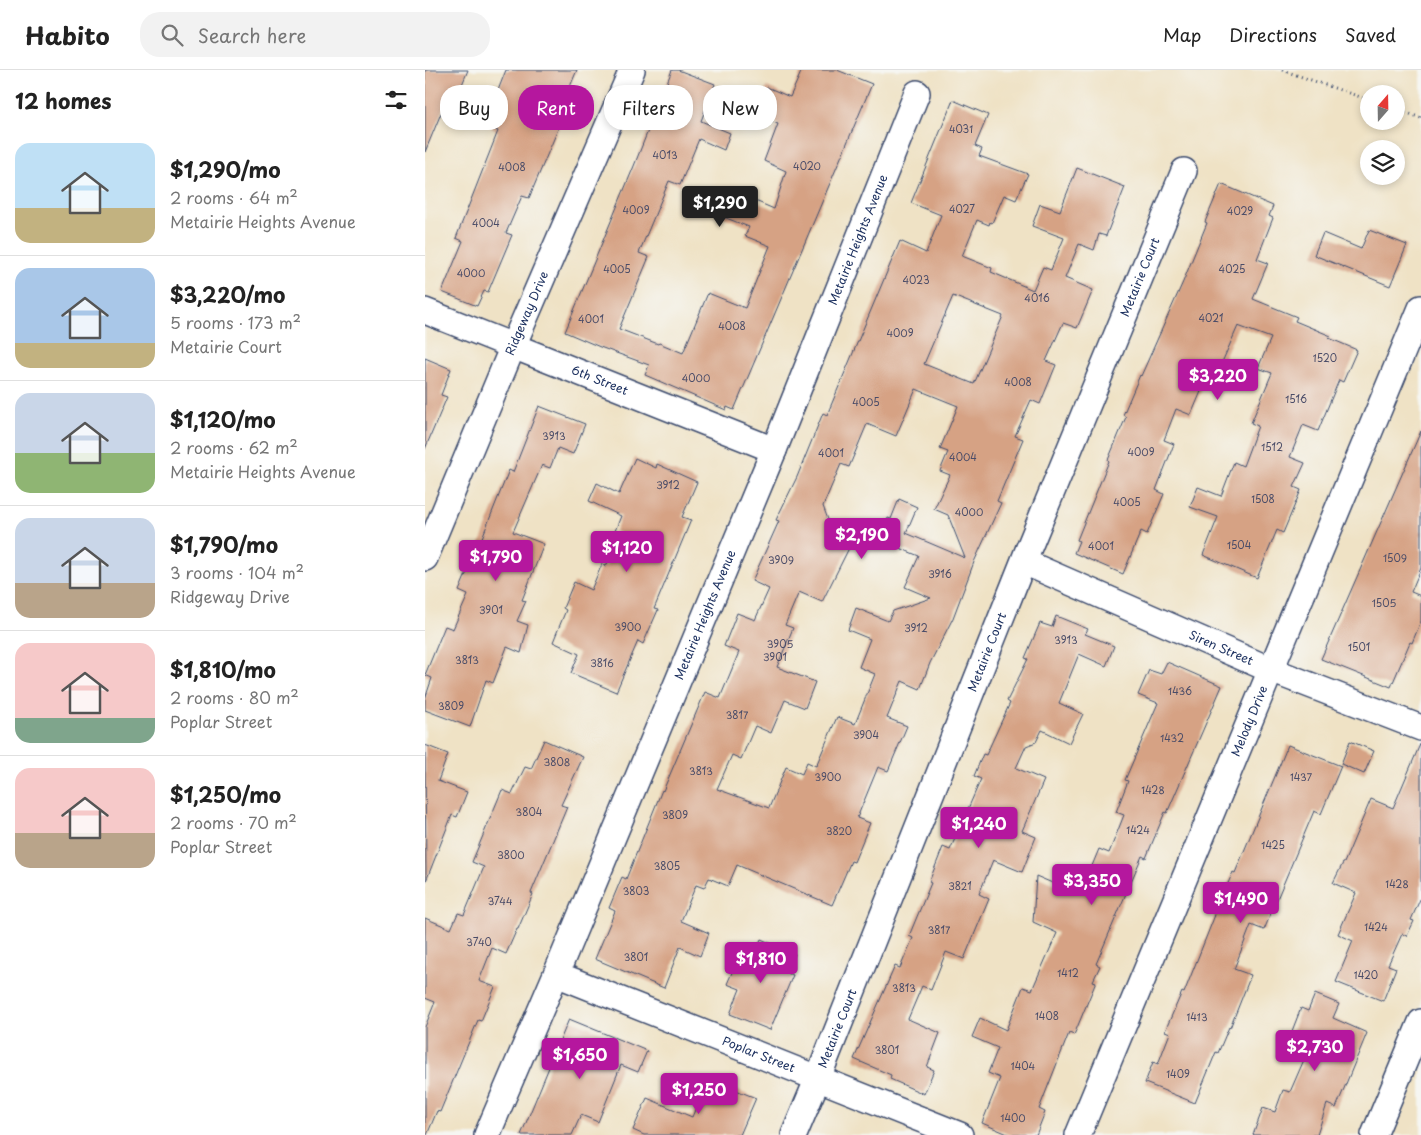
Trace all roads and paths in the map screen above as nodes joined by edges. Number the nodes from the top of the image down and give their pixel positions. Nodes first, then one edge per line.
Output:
1 (631, 70) edge
2 (1282, 70) edge
3 (917, 93) dead end
4 (1360, 97) edge
5 (1405, 112) edge
6 (1421, 118) edge
7 (1184, 171) dead end
8 (1421, 308) edge
9 (425, 311) edge
10 (513, 346) junction
11 (774, 450) junction
12 (425, 558) edge
13 (1024, 562) junction
14 (1271, 670) junction
15 (1421, 728) edge
16 (556, 974) junction
17 (1421, 1022) edge
18 (818, 1078) junction
19 (487, 1135) edge
20 (794, 1135) edge
21 (960, 1135) edge
22 (1078, 1135) edge
23 (1374, 1135) edge

1 - 10 street, Ridgeway Drive
2 - 4 path
3 - 11 street, Metairie Heights Avenue
5 - 6 path
7 - 13 street, Metairie Court
8 - 14 street, Melody Drive
9 - 10 street, 6th Street
10 - 11 street, 6th Street
10 - 12 street, Ridgeway Drive
11 - 16 street, Metairie Heights Avenue
13 - 14 street, Siren Street
13 - 18 street, Metairie Court
14 - 15 street, Siren Street
14 - 22 street, Melody Drive
16 - 18 street, Poplar Street
16 - 19 street, Metairie Heights Avenue
17 - 23 street
18 - 20 street, Metairie Court
18 - 21 street, Poplar Street

